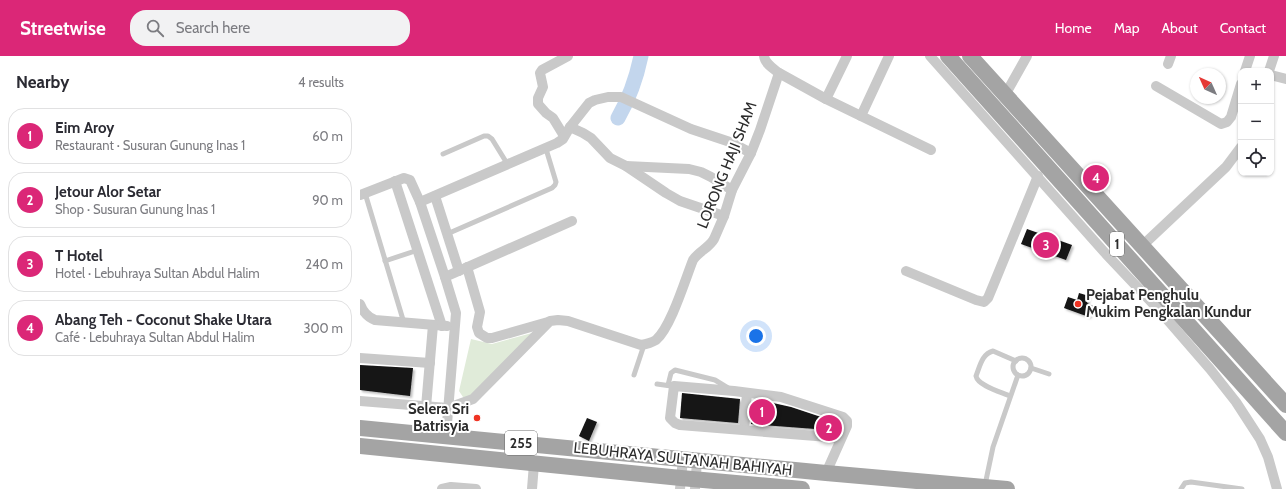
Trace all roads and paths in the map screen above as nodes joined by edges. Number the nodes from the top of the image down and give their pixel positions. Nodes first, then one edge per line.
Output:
1 (568, 56) edge
2 (764, 56) edge
3 (847, 56) edge
4 (889, 56) edge
5 (930, 56) edge
6 (948, 56) edge
7 (970, 56) edge
8 (1027, 56) edge
9 (1250, 56) edge
10 (1274, 56) edge
11 (1246, 68) edge
12 (1271, 68) edge
13 (779, 73) junction
14 (1274, 76) edge
15 (1286, 79) edge
16 (1156, 86) dead end
17 (1238, 94) edge
18 (1005, 95) junction
19 (826, 99) junction
20 (862, 116) junction
21 (570, 127) junction
22 (564, 136) junction
23 (546, 149) junction
24 (931, 150) dead end
25 (1238, 151) edge
26 (751, 153) junction
27 (443, 154) dead end
28 (508, 165) junction
29 (626, 166) junction
30 (1038, 176) junction
31 (395, 181) junction
32 (732, 190) junction
33 (362, 194) edge
34 (435, 196) junction
35 (420, 202) junction
36 (724, 216) junction
37 (572, 221) dead end
38 (447, 234) junction
39 (1142, 246) junction
40 (418, 250) junction
41 (385, 261) junction
42 (463, 269) junction
43 (906, 271) dead end
44 (446, 277) junction
45 (360, 304) edge
46 (550, 321) junction
47 (404, 323) junction
48 (438, 326) junction
49 (455, 327) junction
50 (643, 345) junction
51 (360, 358) edge
52 (1016, 361) junction
53 (430, 364) junction
54 (1031, 368) junction
55 (1049, 374) dead end
56 (634, 375) dead end
57 (1018, 375) junction
58 (657, 384) dead end
59 (671, 386) junction
60 (734, 391) junction
61 (747, 393) junction
62 (1010, 396) junction
63 (360, 401) edge
64 (1286, 405) edge
65 (426, 407) junction
66 (448, 408) junction
67 (360, 428) edge
68 (744, 430) junction
69 (1286, 433) edge
70 (446, 436) junction
71 (841, 438) junction
72 (360, 446) edge
73 (690, 460) junction
74 (534, 464) junction
75 (826, 474) junction
76 (685, 484) edge
77 (984, 487) junction
78 (442, 489) edge
79 (476, 489) edge
80 (532, 489) edge
81 (802, 489) edge
82 (1007, 489) edge
83 (1181, 489) edge
84 (1242, 489) edge
85 (1277, 489) edge

1 - 22 street
2 - 13 street
3 - 19 street
4 - 20 street
5 - 30 street
6 - 69 main road, 1
7 - 18 main road, 1
8 - 18 street
9 - 11 street
10 - 12 street
13 - 19 street
13 - 26 street, LORONG HAJI SHAM
14 - 15 street
16 - 17 street
18 - 39 main road, 1
19 - 20 street
20 - 24 street
21 - 22 street
21 - 26 street
21 - 29 street
22 - 23 street
23 - 28 street
23 - 38 lane
25 - 39 street
26 - 32 street, LORONG HAJI SHAM
27 - 28 lane
28 - 34 street
29 - 32 street
29 - 36 street
30 - 43 street
30 - 85 street
31 - 33 street
31 - 35 street
31 - 40 street
32 - 36 street, LORONG HAJI SHAM
33 - 41 lane
34 - 35 street
34 - 38 street
35 - 44 street
36 - 50 street, LORONG HAJI SHAM
37 - 42 street
38 - 42 street
39 - 64 main road, 1
40 - 41 lane
40 - 48 street
41 - 47 lane
42 - 44 street
42 - 46 street
44 - 49 street
45 - 47 street
46 - 50 street
46 - 66 street
47 - 48 street
48 - 49 street
48 - 53 street
49 - 66 street
50 - 56 lane
51 - 53 street
52 - 54 lane
52 - 57 lane
52 - 62 lane
53 - 65 street
54 - 55 lane
54 - 57 lane
57 - 62 lane
58 - 59 lane
59 - 60 street
59 - 60 lane
59 - 68 street
60 - 61 street
61 - 68 street
61 - 71 street
62 - 77 lane
63 - 65 street
65 - 66 street
66 - 70 street
67 - 70 main road, LEBUHRAYA SULTANAH BAHIYAH / 255
68 - 71 street
70 - 73 main road, LEBUHRAYA SULTANAH BAHIYAH / 255
71 - 75 street
72 - 74 main road, LEBUHRAYA SULTANAH BAHIYAH / 255
73 - 75 main road, LEBUHRAYA SULTANAH BAHIYAH / 255
73 - 76 street
73 - 76 street
74 - 76 main road, LEBUHRAYA SULTANAH BAHIYAH / 255
74 - 80 street
75 - 77 main road, LEBUHRAYA SULTANAH BAHIYAH / 255
76 - 81 main road, LEBUHRAYA SULTANAH BAHIYAH / 255
77 - 82 main road, LEBUHRAYA SULTANAH BAHIYAH / 255
78 - 79 street
83 - 84 lane

